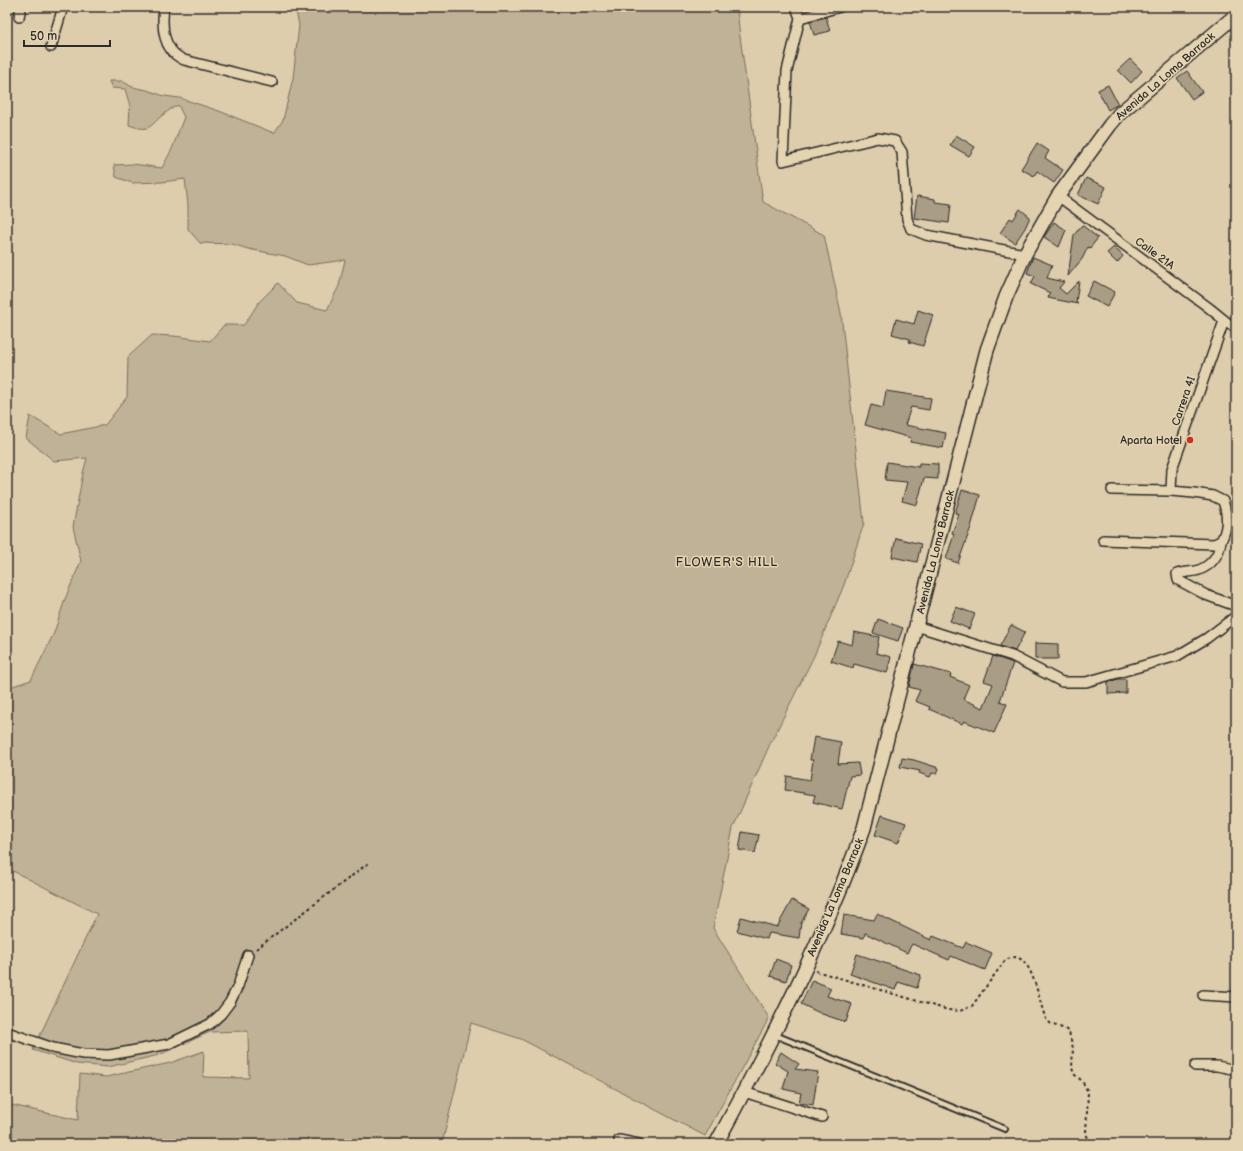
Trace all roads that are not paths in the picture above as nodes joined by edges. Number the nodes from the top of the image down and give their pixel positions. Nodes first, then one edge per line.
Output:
1 (21, 7) edge
2 (63, 7) edge
3 (164, 7) edge
4 (796, 7) edge
5 (840, 7) edge
6 (1236, 15) edge
7 (19, 18) dead end
8 (800, 18) junction
9 (51, 48) dead end
10 (272, 82) dead end
11 (1058, 196) junction
12 (1025, 254) junction
13 (1224, 321) junction
14 (1236, 328) edge
15 (1112, 490) dead end
16 (1171, 491) junction
17 (1103, 540) dead end
18 (1221, 541) junction
19 (1236, 606) edge
20 (1236, 616) edge
21 (916, 626) junction
22 (248, 955) road end
23 (1203, 995) dead end
24 (1236, 997) edge
25 (7, 1032) edge
26 (773, 1034) junction
27 (1195, 1066) dead end
28 (1236, 1070) edge
29 (744, 1092) junction
30 (822, 1117) dead end
31 (1005, 1129) dead end
32 (619, 1140) dead end
33 (639, 1144) edge
34 (716, 1144) edge

1 - 7 street
2 - 9 street
3 - 10 street
4 - 8 street
5 - 8 street
6 - 11 main road, Avenida La Loma Barrack
8 - 12 street
11 - 12 main road, Avenida La Loma Barrack
11 - 13 street, Calle 21A
12 - 21 main road, Avenida La Loma Barrack
13 - 14 street, Calle 21A
13 - 16 street, Carrera 4I
15 - 16 street
16 - 18 street
17 - 18 street
18 - 19 street
20 - 21 street
21 - 26 main road, Avenida La Loma Barrack
22 - 25 street
23 - 24 street
26 - 29 main road, Avenida La Loma Barrack
26 - 31 lane
27 - 28 street
29 - 30 street
29 - 34 main road, Avenida La Loma Barrack
32 - 33 street

